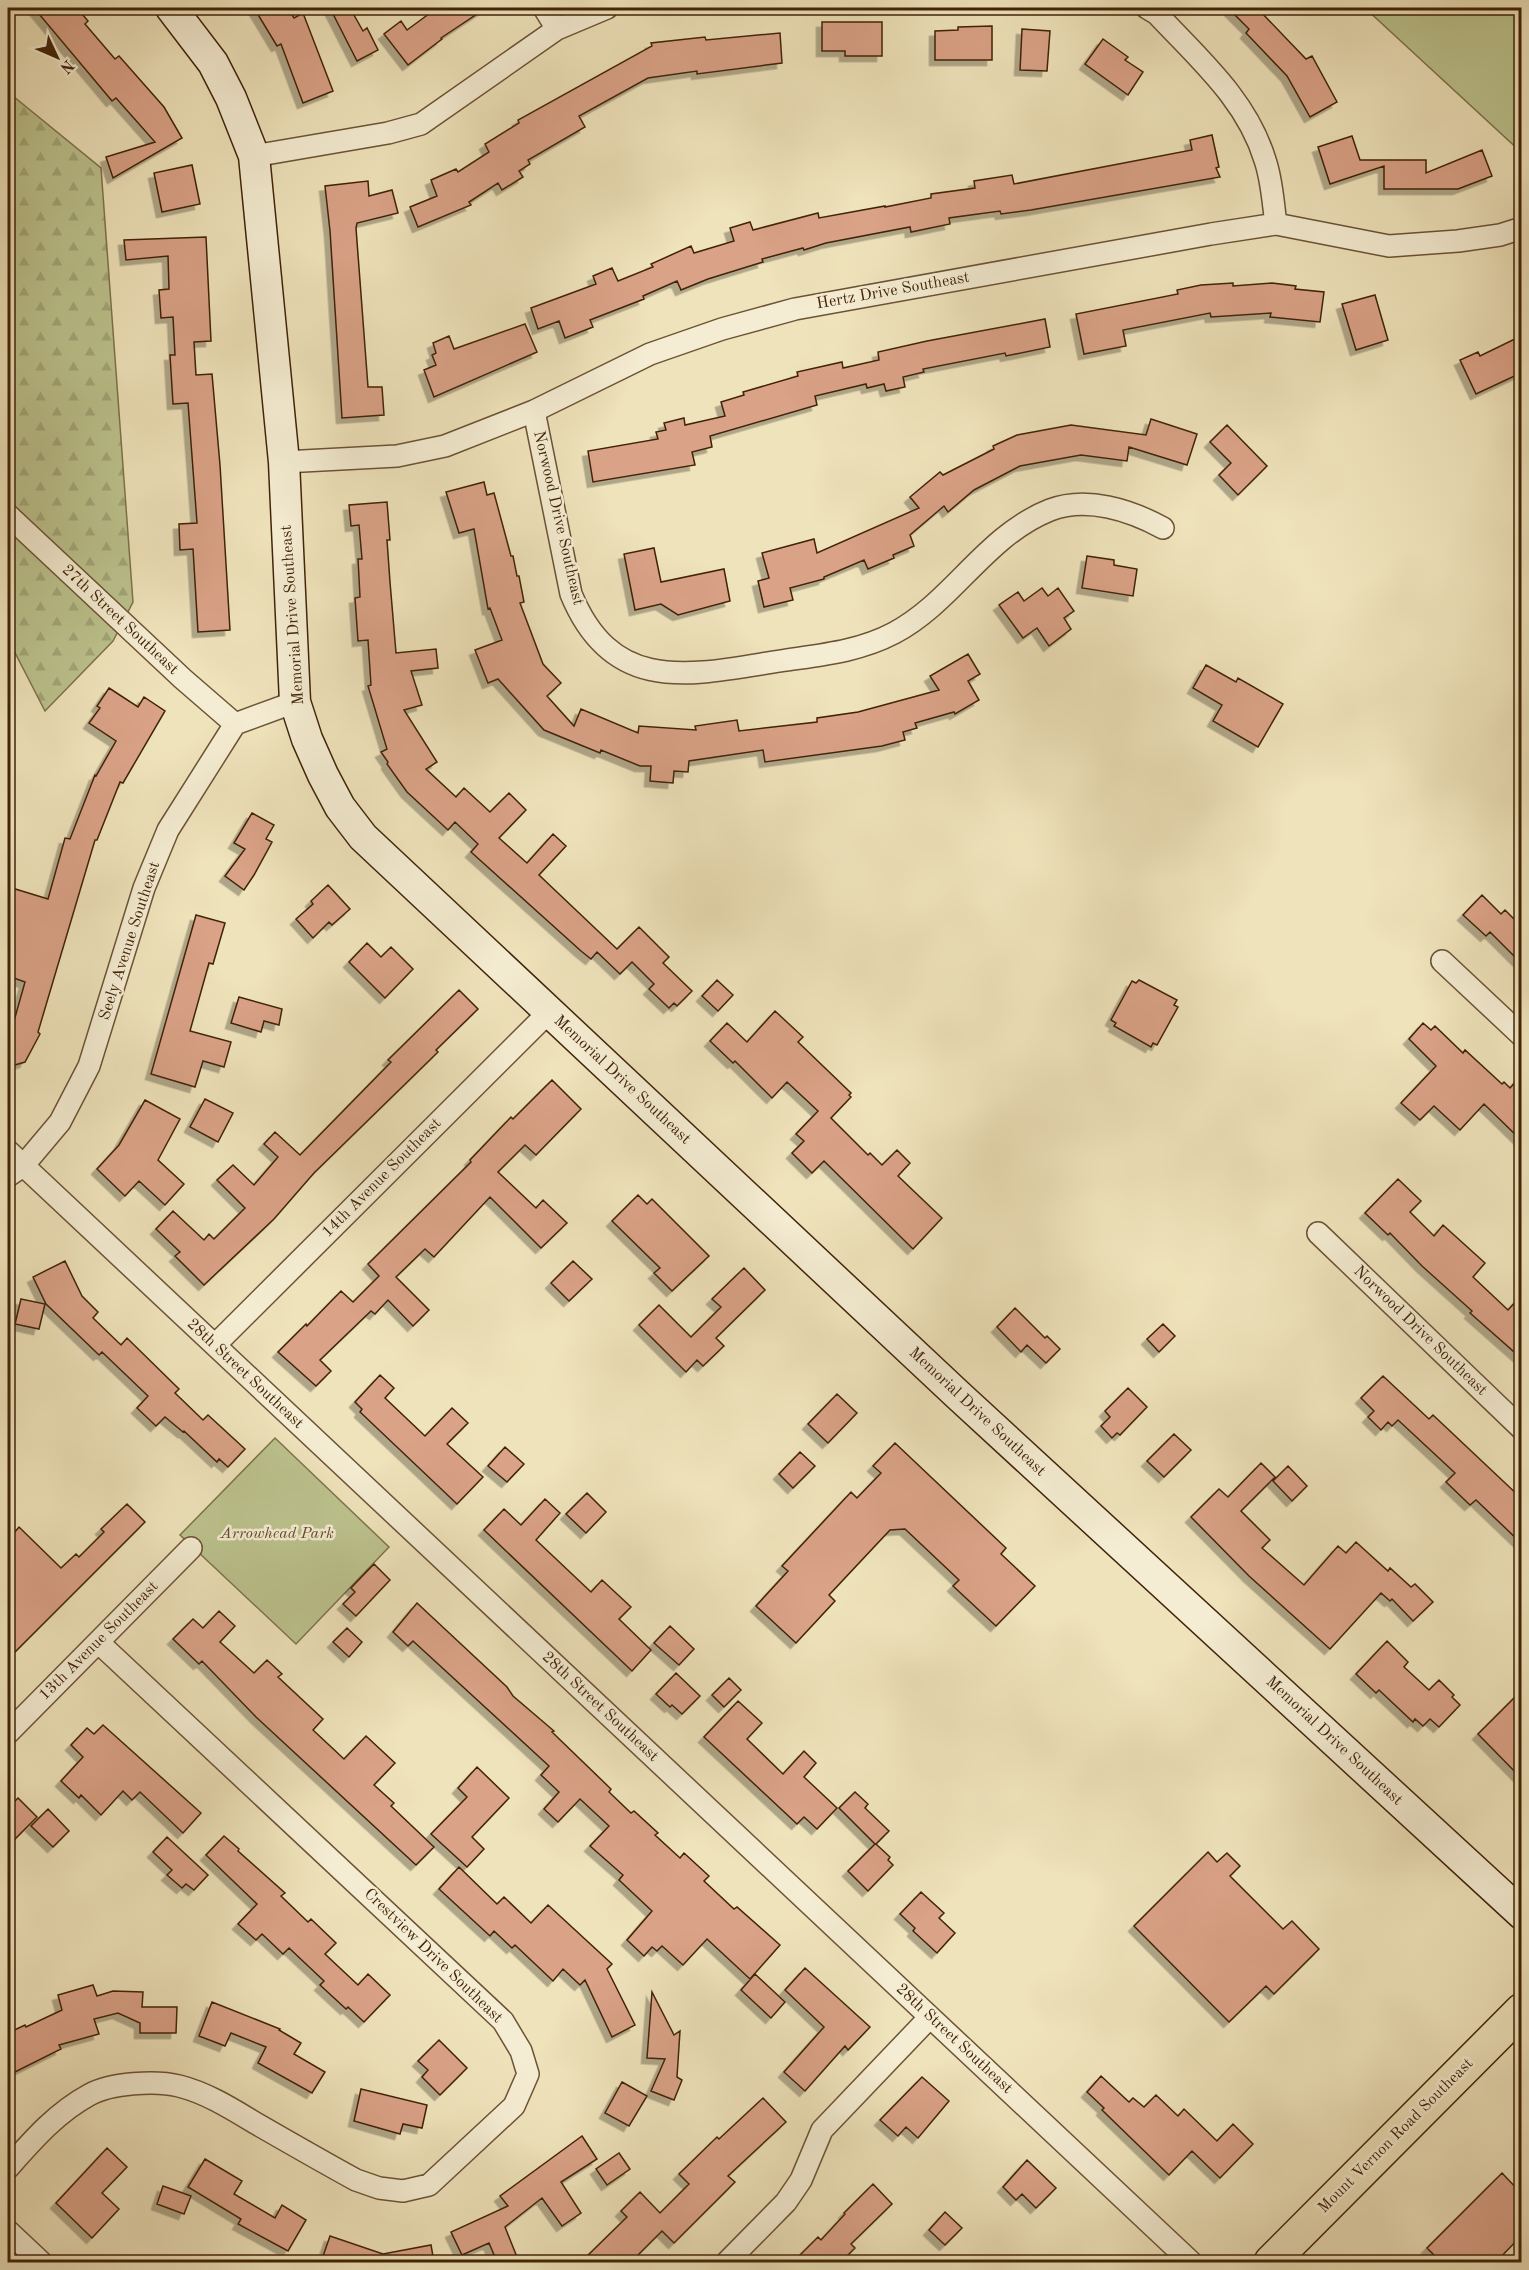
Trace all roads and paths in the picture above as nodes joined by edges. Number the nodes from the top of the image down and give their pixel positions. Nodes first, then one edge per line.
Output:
1 (171, 8) edge
2 (544, 8) edge
3 (607, 8) edge
4 (1147, 8) edge
5 (557, 29) junction
6 (254, 156) junction
7 (1276, 224) junction
8 (1521, 228) edge
9 (534, 411) junction
10 (284, 462) junction
11 (8, 515) edge
12 (1163, 528) dead end
13 (295, 702) junction
14 (235, 724) junction
15 (1442, 961) dead end
16 (550, 1011) junction
17 (1521, 1036) edge
18 (13, 1164) edge
19 (8, 1188) edge
20 (1318, 1233) dead end
21 (215, 1345) junction
22 (1521, 1429) edge
23 (191, 1548) dead end
24 (98, 1642) junction
25 (8, 1733) edge
26 (1521, 1914) edge
27 (1521, 2010) edge
28 (930, 2017) junction
29 (8, 2168) edge
30 (8, 2231) edge
31 (41, 2262) edge
32 (727, 2262) edge
33 (1191, 2262) edge
34 (1271, 2262) edge

1 - 6 street, Memorial Drive Southeast
2 - 5 street
3 - 5 street
4 - 7 street
5 - 6 street
6 - 10 street, Memorial Drive Southeast
7 - 8 street, Hertz Drive Southeast
7 - 9 street, Hertz Drive Southeast
9 - 10 street, Hertz Drive Southeast
9 - 12 street, Norwood Drive Southeast
10 - 13 street, Memorial Drive Southeast
11 - 14 street, 27th Street Southeast
13 - 14 street
13 - 16 street, Memorial Drive Southeast
14 - 18 street, Seely Avenue Southeast
15 - 17 street
16 - 21 street, 14th Avenue Southeast
16 - 26 street, Memorial Drive Southeast
18 - 19 street
18 - 21 street, 28th Street Southeast
20 - 22 street, Norwood Drive Southeast
21 - 28 street, 28th Street Southeast
23 - 24 street, 13th Avenue Southeast
24 - 25 street, 13th Avenue Southeast
24 - 29 street, Crestview Drive Southeast
27 - 34 main road, Mount Vernon Road Southeast
28 - 32 street
28 - 33 street, 28th Street Southeast
30 - 31 street

